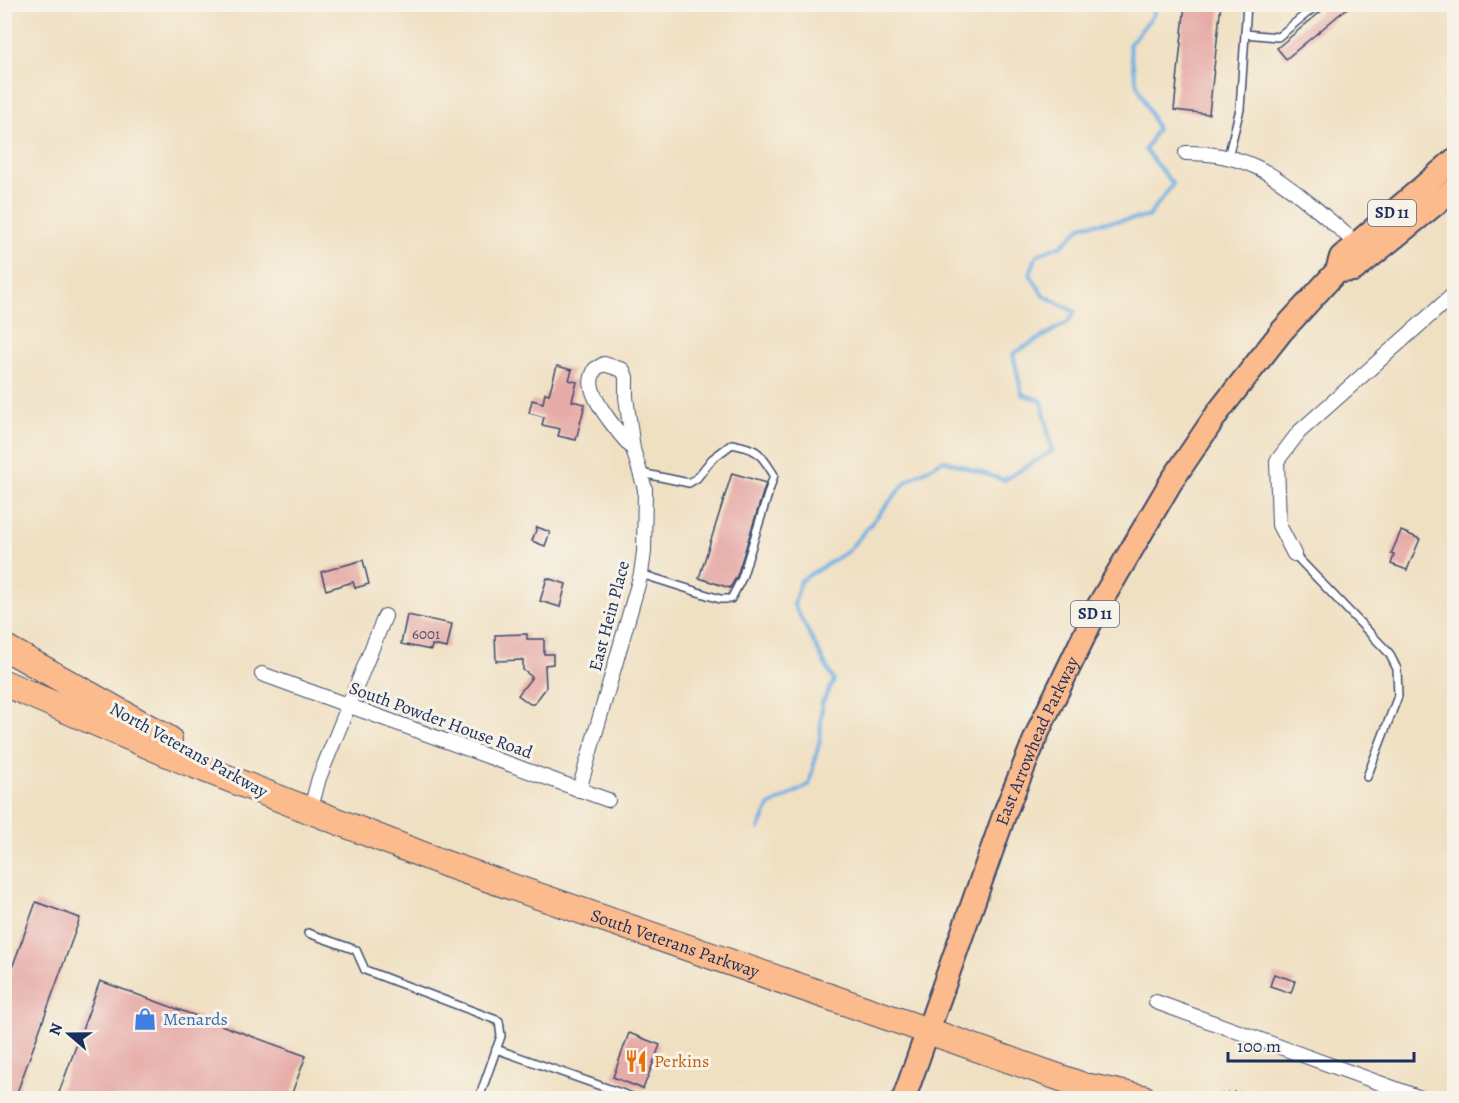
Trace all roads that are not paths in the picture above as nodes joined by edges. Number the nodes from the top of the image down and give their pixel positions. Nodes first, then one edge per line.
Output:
1 (1247, 4) edge
2 (1318, 4) edge
3 (1245, 34) junction
4 (1186, 153) dead end
5 (1228, 157) junction
6 (1455, 160) edge
7 (1455, 189) edge
8 (1363, 251) junction
9 (1455, 294) edge
10 (633, 449) junction
11 (641, 473) junction
12 (1294, 554) joint
13 (641, 574) junction
14 (385, 616) dead end
15 (4, 648) edge
16 (262, 674) dead end
17 (4, 683) edge
18 (349, 706) junction
19 (1367, 777) dead end
20 (579, 790) junction
21 (274, 798) junction
22 (608, 800) dead end
23 (310, 812) junction
24 (308, 933) dead end
25 (1156, 1002) dead end
26 (928, 1030) junction
27 (496, 1049) junction
28 (1078, 1084) junction
29 (479, 1098) edge
30 (635, 1098) edge
31 (904, 1098) edge
32 (1107, 1098) edge
33 (1143, 1098) edge
34 (1421, 1098) edge

1 - 3 lane
2 - 3 lane
3 - 5 lane
4 - 5 street
5 - 8 street
6 - 8 main road, East Arrowhead Parkway / SD 11
7 - 8 main road, East Arrowhead Parkway / SD 11
8 - 26 main road, East Arrowhead Parkway / SD 11
9 - 12 street
10 - 10 street, East Hein Place
10 - 11 street, East Hein Place
11 - 13 street, East Hein Place
11 - 13 lane
12 - 19 lane
13 - 20 street, East Hein Place
14 - 18 street
15 - 21 highway, North Veterans Parkway
16 - 18 street, South Powder House Road
17 - 21 highway, North Veterans Parkway
18 - 20 street, South Powder House Road
18 - 23 street
20 - 22 street, South Powder House Road
21 - 23 highway, South Veterans Parkway
23 - 26 highway, South Veterans Parkway
24 - 27 lane
25 - 34 street
26 - 28 highway, South Veterans Parkway
26 - 31 main road, East Arrowhead Parkway
27 - 29 lane
27 - 30 lane
28 - 32 highway, South Veterans Parkway
28 - 33 highway, South Veterans Parkway

